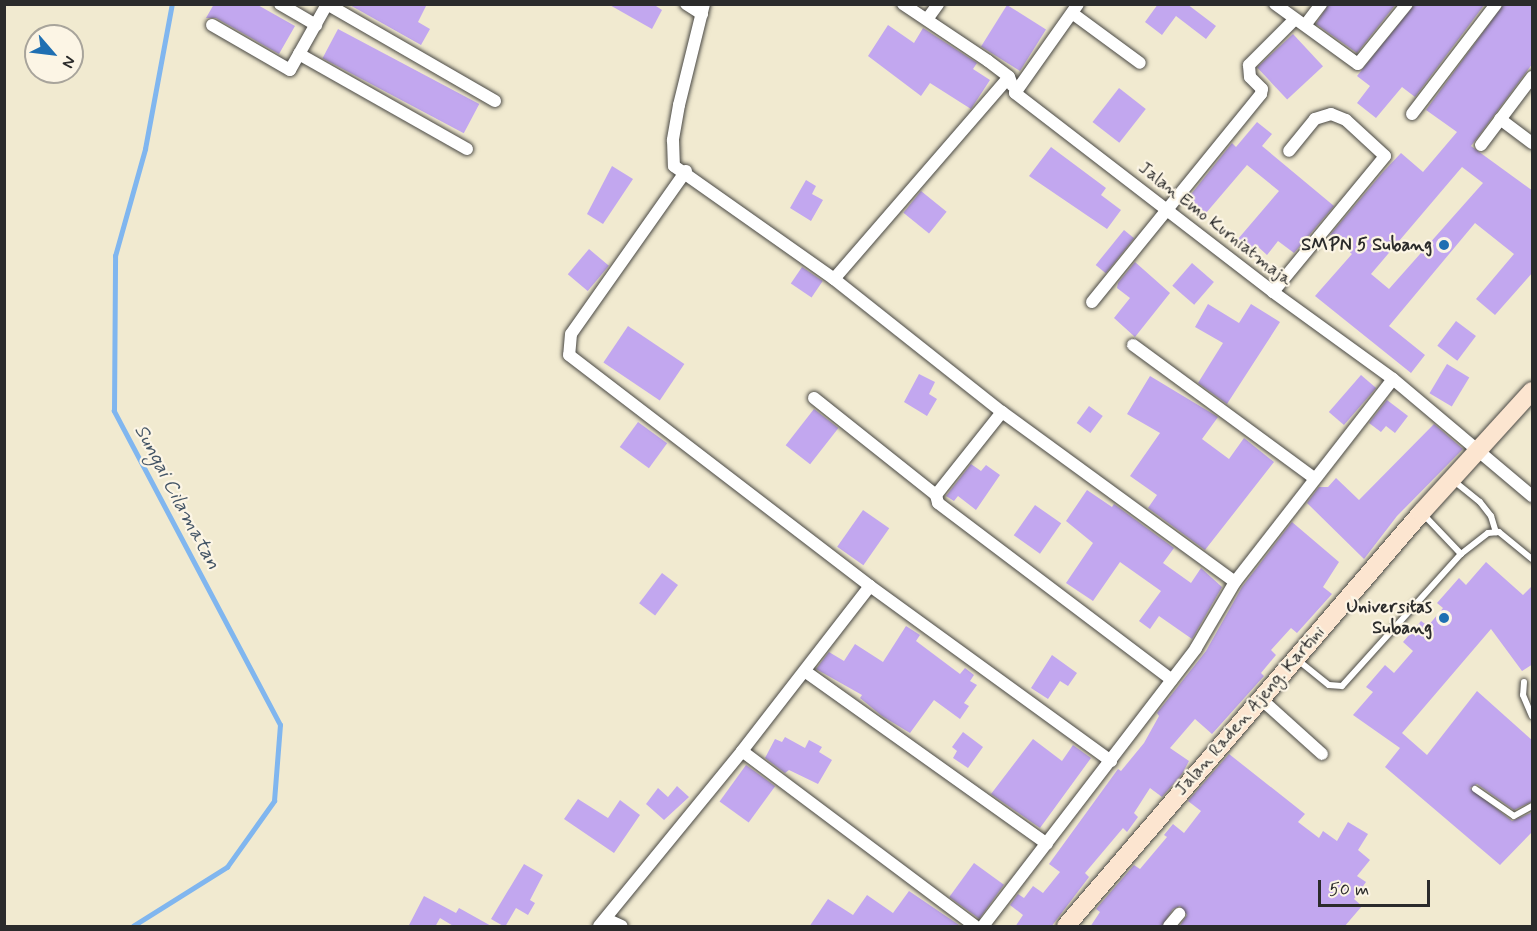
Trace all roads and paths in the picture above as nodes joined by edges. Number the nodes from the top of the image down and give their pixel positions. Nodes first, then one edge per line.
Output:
1 (280, 4) edge
2 (686, 4) edge
3 (903, 4) edge
4 (938, 4) edge
5 (1275, 4) edge
6 (1321, 4) edge
7 (1407, 4) edge
8 (1496, 4) edge
9 (327, 5) edge
10 (703, 9) edge
11 (1075, 9) edge
12 (928, 18) junction
13 (1300, 22) junction
14 (212, 25) dead end
15 (316, 25) junction
16 (299, 54) junction
17 (1140, 63) dead end
18 (1009, 77) junction
19 (1533, 77) edge
20 (1015, 93) junction
21 (495, 101) dead end
22 (1412, 114) dead end
23 (1500, 120) junction
24 (1533, 143) edge
25 (1481, 145) dead end
26 (467, 149) dead end
27 (1289, 151) dead end
28 (686, 171) junction
29 (1166, 209) junction
30 (834, 279) junction
31 (1273, 292) junction
32 (1092, 302) dead end
33 (1133, 345) dead end
34 (1393, 379) junction
35 (1533, 391) edge
36 (814, 398) dead end
37 (1002, 412) junction
38 (1479, 450) junction
39 (1314, 478) junction
40 (1451, 479) junction
41 (936, 495) junction
42 (1533, 496) edge
43 (1421, 513) junction
44 (1496, 532) junction
45 (1461, 554) junction
46 (1533, 559) edge
47 (1235, 582) junction
48 (870, 586) junction
49 (1296, 658) junction
50 (806, 672) junction
51 (1172, 680) junction
52 (1524, 682) dead end
53 (1261, 699) junction
54 (1533, 717) edge
55 (742, 751) junction
56 (1322, 753) dead end
57 (1111, 760) junction
58 (1475, 789) dead end
59 (1533, 806) edge
60 (1047, 844) junction
61 (1179, 914) dead end
62 (602, 923) edge
63 (622, 927) edge
64 (975, 927) edge
65 (983, 927) edge
66 (1066, 927) edge
67 (1169, 927) edge

1 - 15 street
2 - 10 street
3 - 12 street
4 - 12 street
5 - 13 street
6 - 13 street
7 - 13 street
8 - 22 street
9 - 15 street
9 - 21 street
10 - 28 street
11 - 17 street
11 - 20 street
12 - 18 street
13 - 29 street
14 - 16 street
15 - 16 street
16 - 26 street
18 - 20 street
18 - 30 street
19 - 23 street
20 - 29 street, Jalan Emo Kurniatmaja
23 - 24 street
23 - 25 street
27 - 31 street
28 - 30 street
28 - 48 street
29 - 31 street, Jalan Emo Kurniatmaja
29 - 32 street
30 - 37 street
31 - 34 street, Jalan Emo Kurniatmaja
33 - 39 street
34 - 38 street, Jalan Emo Kurniatmaja
34 - 39 street
35 - 38 main road, Jalan Raden Ajeng. Kartini
36 - 41 street
37 - 41 street
37 - 47 street
38 - 40 main road, Jalan Raden Ajeng. Kartini
38 - 42 street, Jalan Emo Kurniatmaja
39 - 47 street
40 - 43 main road, Jalan Raden Ajeng. Kartini
40 - 44 lane
41 - 51 street
43 - 45 lane
43 - 49 main road, Jalan Raden Ajeng. Kartini
44 - 45 lane
44 - 46 lane
45 - 49 lane
47 - 51 street
48 - 50 street
48 - 57 street
49 - 53 main road, Jalan Raden Ajeng. Kartini
50 - 55 street
50 - 60 street
51 - 57 street
52 - 54 lane
53 - 56 street
53 - 66 main road, Jalan Raden Ajeng. Kartini
55 - 62 street
55 - 64 street
57 - 60 street
58 - 59 lane
60 - 65 street
61 - 67 street
62 - 63 street

